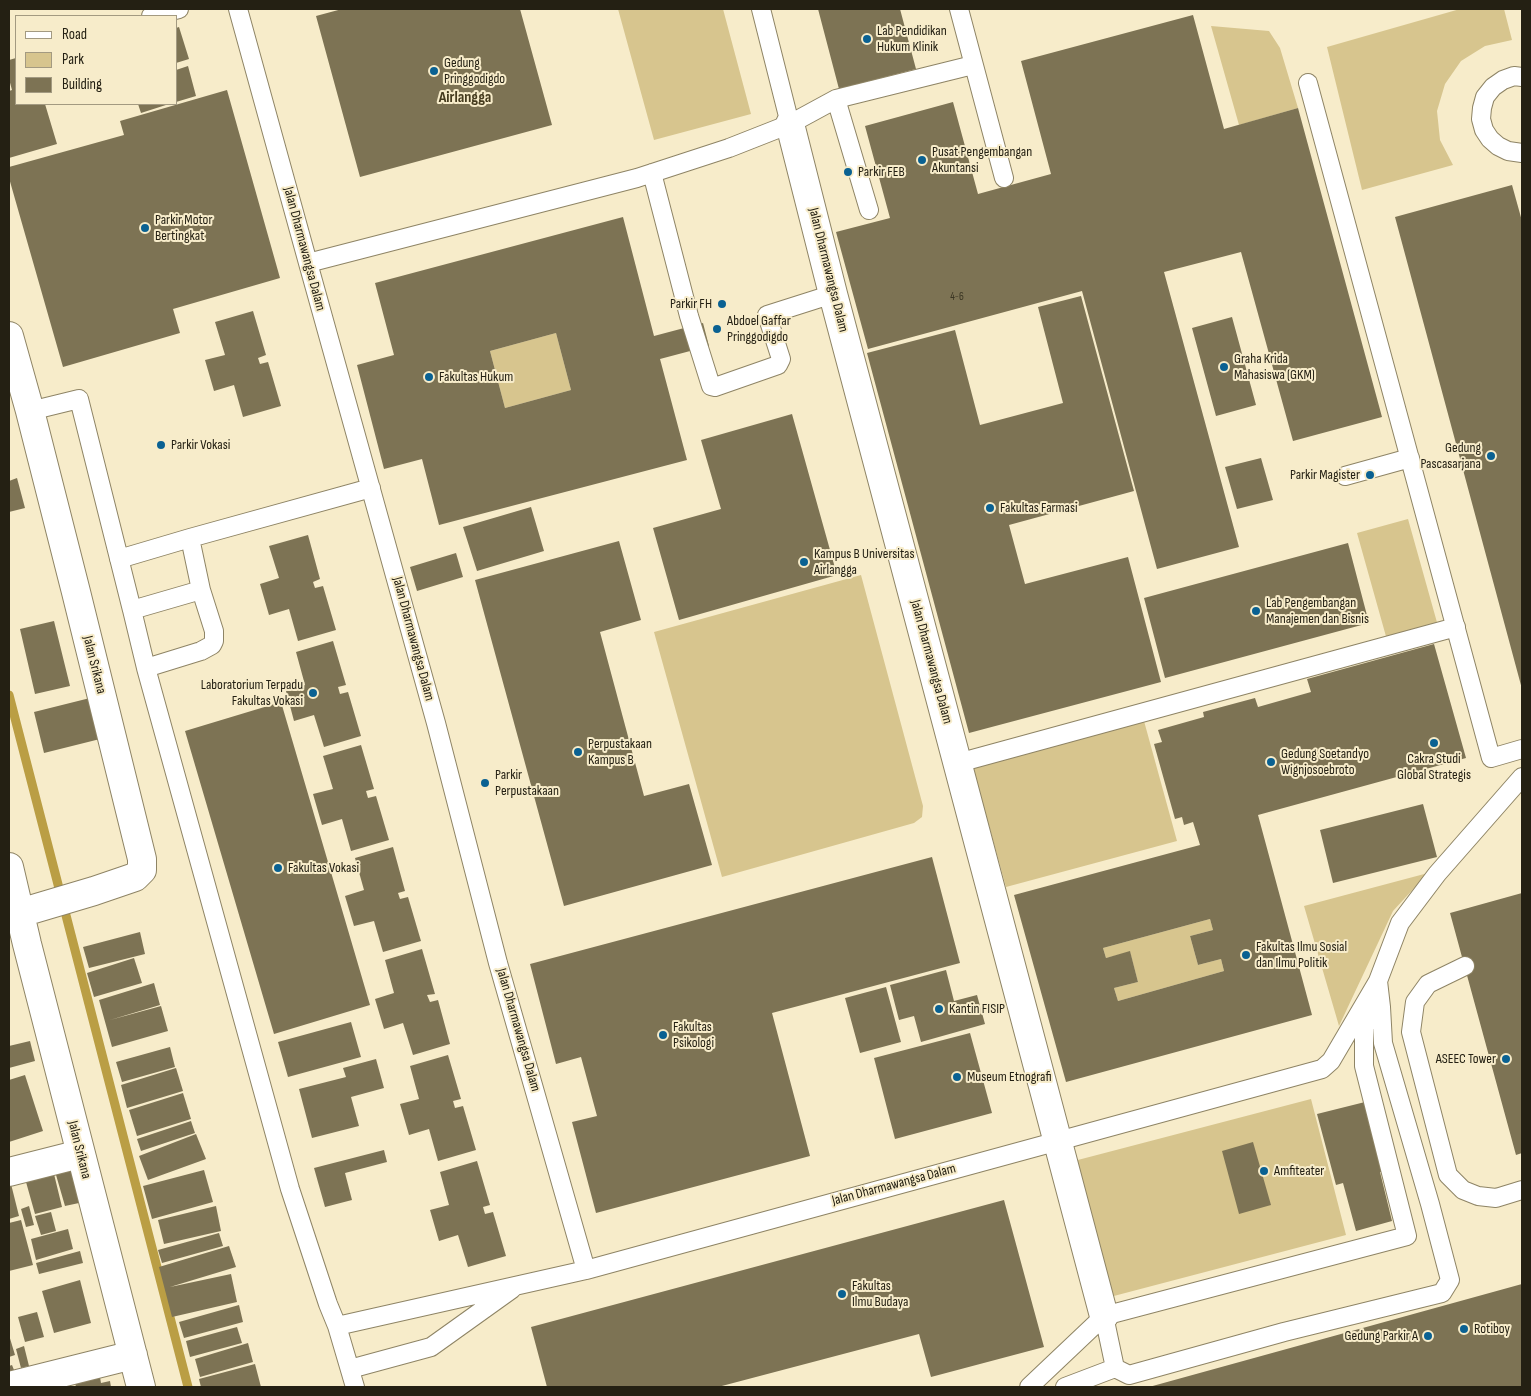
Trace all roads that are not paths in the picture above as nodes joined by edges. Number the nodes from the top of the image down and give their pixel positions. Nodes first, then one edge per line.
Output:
1 (179, 9) edge
2 (238, 9) edge
3 (761, 9) edge
4 (959, 9) edge
5 (155, 15) edge
6 (974, 65) junction
7 (1522, 77) edge
8 (1308, 83) dead end
9 (836, 99) junction
10 (790, 124) junction
11 (1522, 153) edge
12 (652, 173) junction
13 (1004, 178) dead end
14 (869, 210) dead end
15 (308, 263) junction
16 (833, 294) junction
17 (9, 336) edge
18 (30, 411) junction
19 (1410, 458) junction
20 (1345, 476) dead end
21 (371, 488) junction
22 (190, 538) junction
23 (119, 559) junction
24 (201, 590) junction
25 (132, 610) junction
26 (1456, 627) junction
27 (146, 668) junction
28 (1522, 749) edge
29 (958, 763) junction
30 (1522, 777) edge
31 (9, 867) edge
32 (30, 910) junction
33 (18, 946) edge
34 (1465, 966) dead end
35 (1378, 981) junction
36 (1057, 1141) junction
37 (80, 1154) junction
38 (9, 1172) edge
39 (1522, 1190) edge
40 (586, 1270) junction
41 (518, 1285) junction
42 (1104, 1316) junction
43 (337, 1326) junction
44 (133, 1355) junction
45 (1115, 1368) junction
46 (350, 1369) junction
47 (9, 1386) edge
48 (141, 1387) edge
49 (354, 1387) edge
50 (1029, 1387) edge
51 (1065, 1387) edge

1 - 5 lane
2 - 15 lane, Jalan Dharmawangsa Dalam
3 - 10 lane, Jalan Dharmawangsa Dalam
4 - 6 lane
6 - 9 lane
6 - 13 lane
7 - 11 lane
8 - 19 lane
9 - 10 lane
9 - 14 lane
10 - 12 lane
10 - 16 street, Jalan Dharmawangsa Dalam
12 - 15 lane
12 - 16 lane
15 - 21 lane, Jalan Dharmawangsa Dalam
16 - 29 street, Jalan Dharmawangsa Dalam
17 - 18 street, Jalan Srikana
18 - 23 lane
18 - 32 street, Jalan Srikana
19 - 20 lane
19 - 26 lane
21 - 22 lane
21 - 40 lane, Jalan Dharmawangsa Dalam
22 - 23 lane
22 - 24 lane
23 - 25 lane
24 - 25 lane
24 - 27 lane
25 - 27 lane
26 - 28 lane
26 - 29 lane
27 - 43 lane
29 - 36 street, Jalan Dharmawangsa Dalam
30 - 35 lane
31 - 32 street, Jalan Srikana
32 - 33 street, Jalan Srikana
33 - 37 street, Jalan Srikana
34 - 39 lane
35 - 36 lane
35 - 42 lane
35 - 45 lane
36 - 40 lane, Jalan Dharmawangsa Dalam
36 - 42 street, Jalan Dharmawangsa Dalam
37 - 38 street
37 - 44 street, Jalan Srikana
40 - 41 lane, Jalan Dharmawangsa Dalam
41 - 43 lane, Jalan Dharmawangsa Dalam
41 - 46 lane, Jalan Dharmawangsa Dalam
42 - 45 lane
42 - 50 lane
43 - 46 lane
44 - 47 street
44 - 48 street, Jalan Srikana
45 - 51 lane
46 - 49 lane

